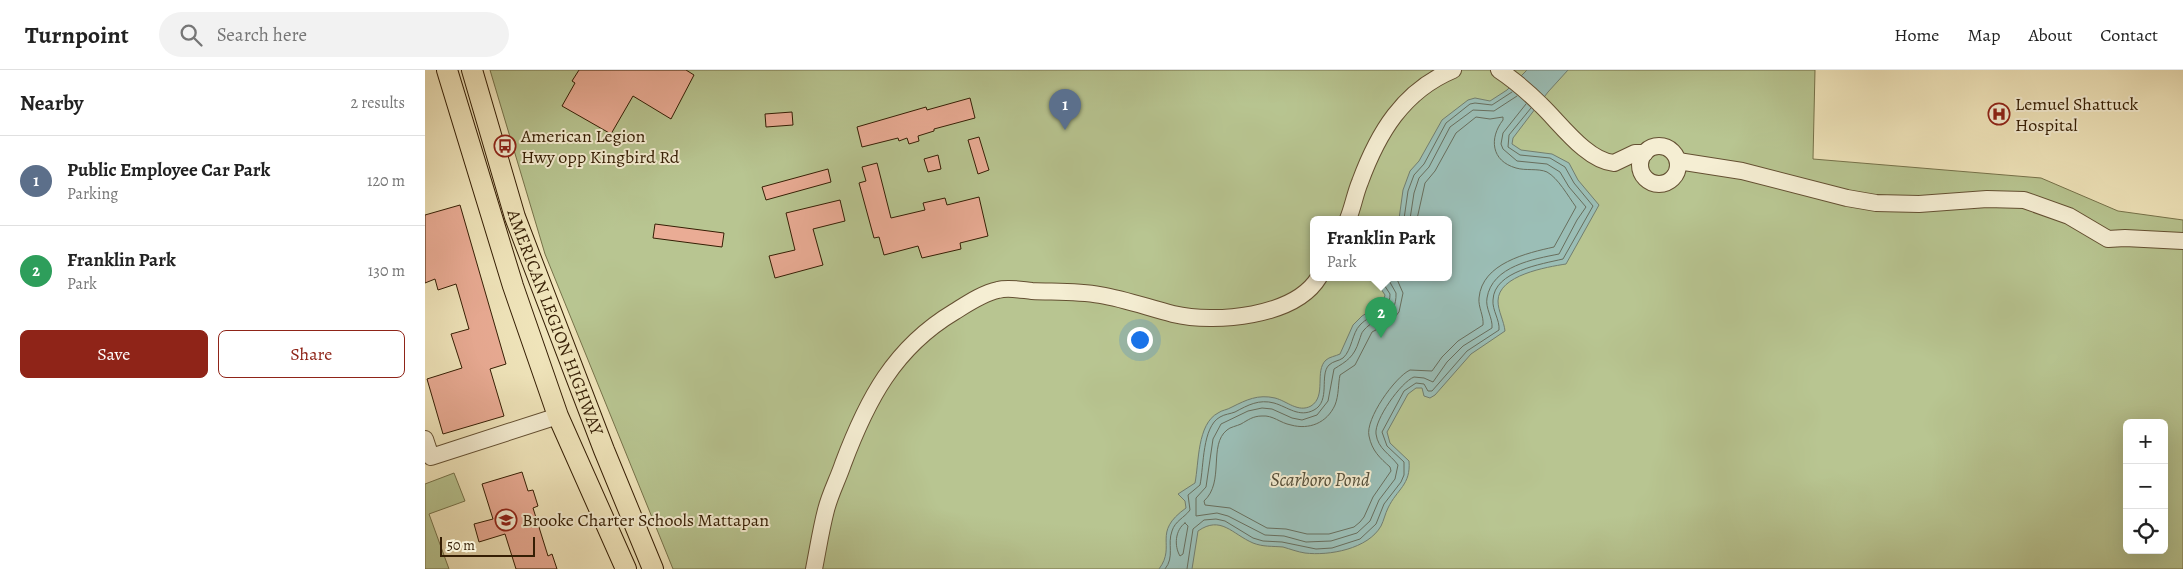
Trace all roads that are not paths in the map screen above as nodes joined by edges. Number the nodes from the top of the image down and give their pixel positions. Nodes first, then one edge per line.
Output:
1 (447, 70) edge
2 (472, 70) edge
3 (1453, 70) edge
4 (1504, 73) edge
5 (1645, 153) junction
6 (1678, 161) junction
7 (1349, 216) edge
8 (2183, 241) edge
9 (1316, 281) edge
10 (558, 416) junction
11 (425, 439) edge
12 (625, 569) edge
13 (653, 569) edge
14 (814, 569) edge

1 - 10 main road, AMERICAN LEGION HIGHWAY
2 - 13 main road, AMERICAN LEGION HIGHWAY
3 - 7 street
4 - 5 street
5 - 6 street
5 - 6 street
6 - 8 street
9 - 14 street
10 - 11 street
10 - 12 main road, AMERICAN LEGION HIGHWAY

